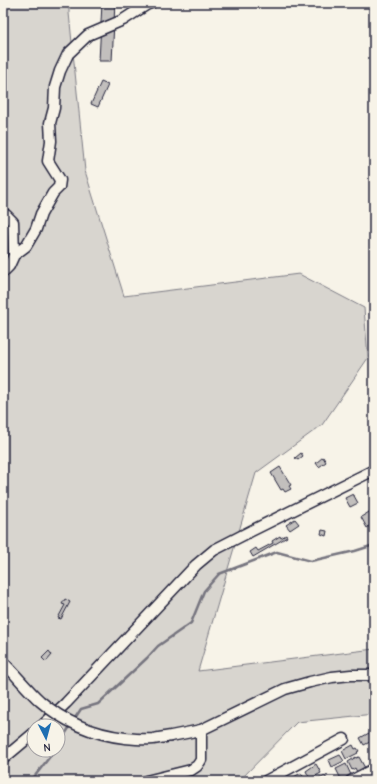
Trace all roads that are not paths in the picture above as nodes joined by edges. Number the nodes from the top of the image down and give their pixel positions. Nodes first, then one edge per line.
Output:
1 (151, 3) edge
2 (3, 214) edge
3 (14, 255) junction
4 (3, 272) edge
5 (374, 470) edge
6 (4, 663) edge
7 (374, 675) edge
8 (50, 718) edge
9 (201, 730) junction
10 (344, 738) dead end
11 (26, 740) edge
12 (3, 759) edge
13 (374, 769) edge
14 (146, 781) edge
15 (266, 781) edge
16 (352, 781) edge

1 - 3 street
2 - 3 street
3 - 4 street
5 - 8 street
6 - 9 street, bridge
7 - 9 street
9 - 14 street
10 - 15 street
11 - 12 street
13 - 16 street

